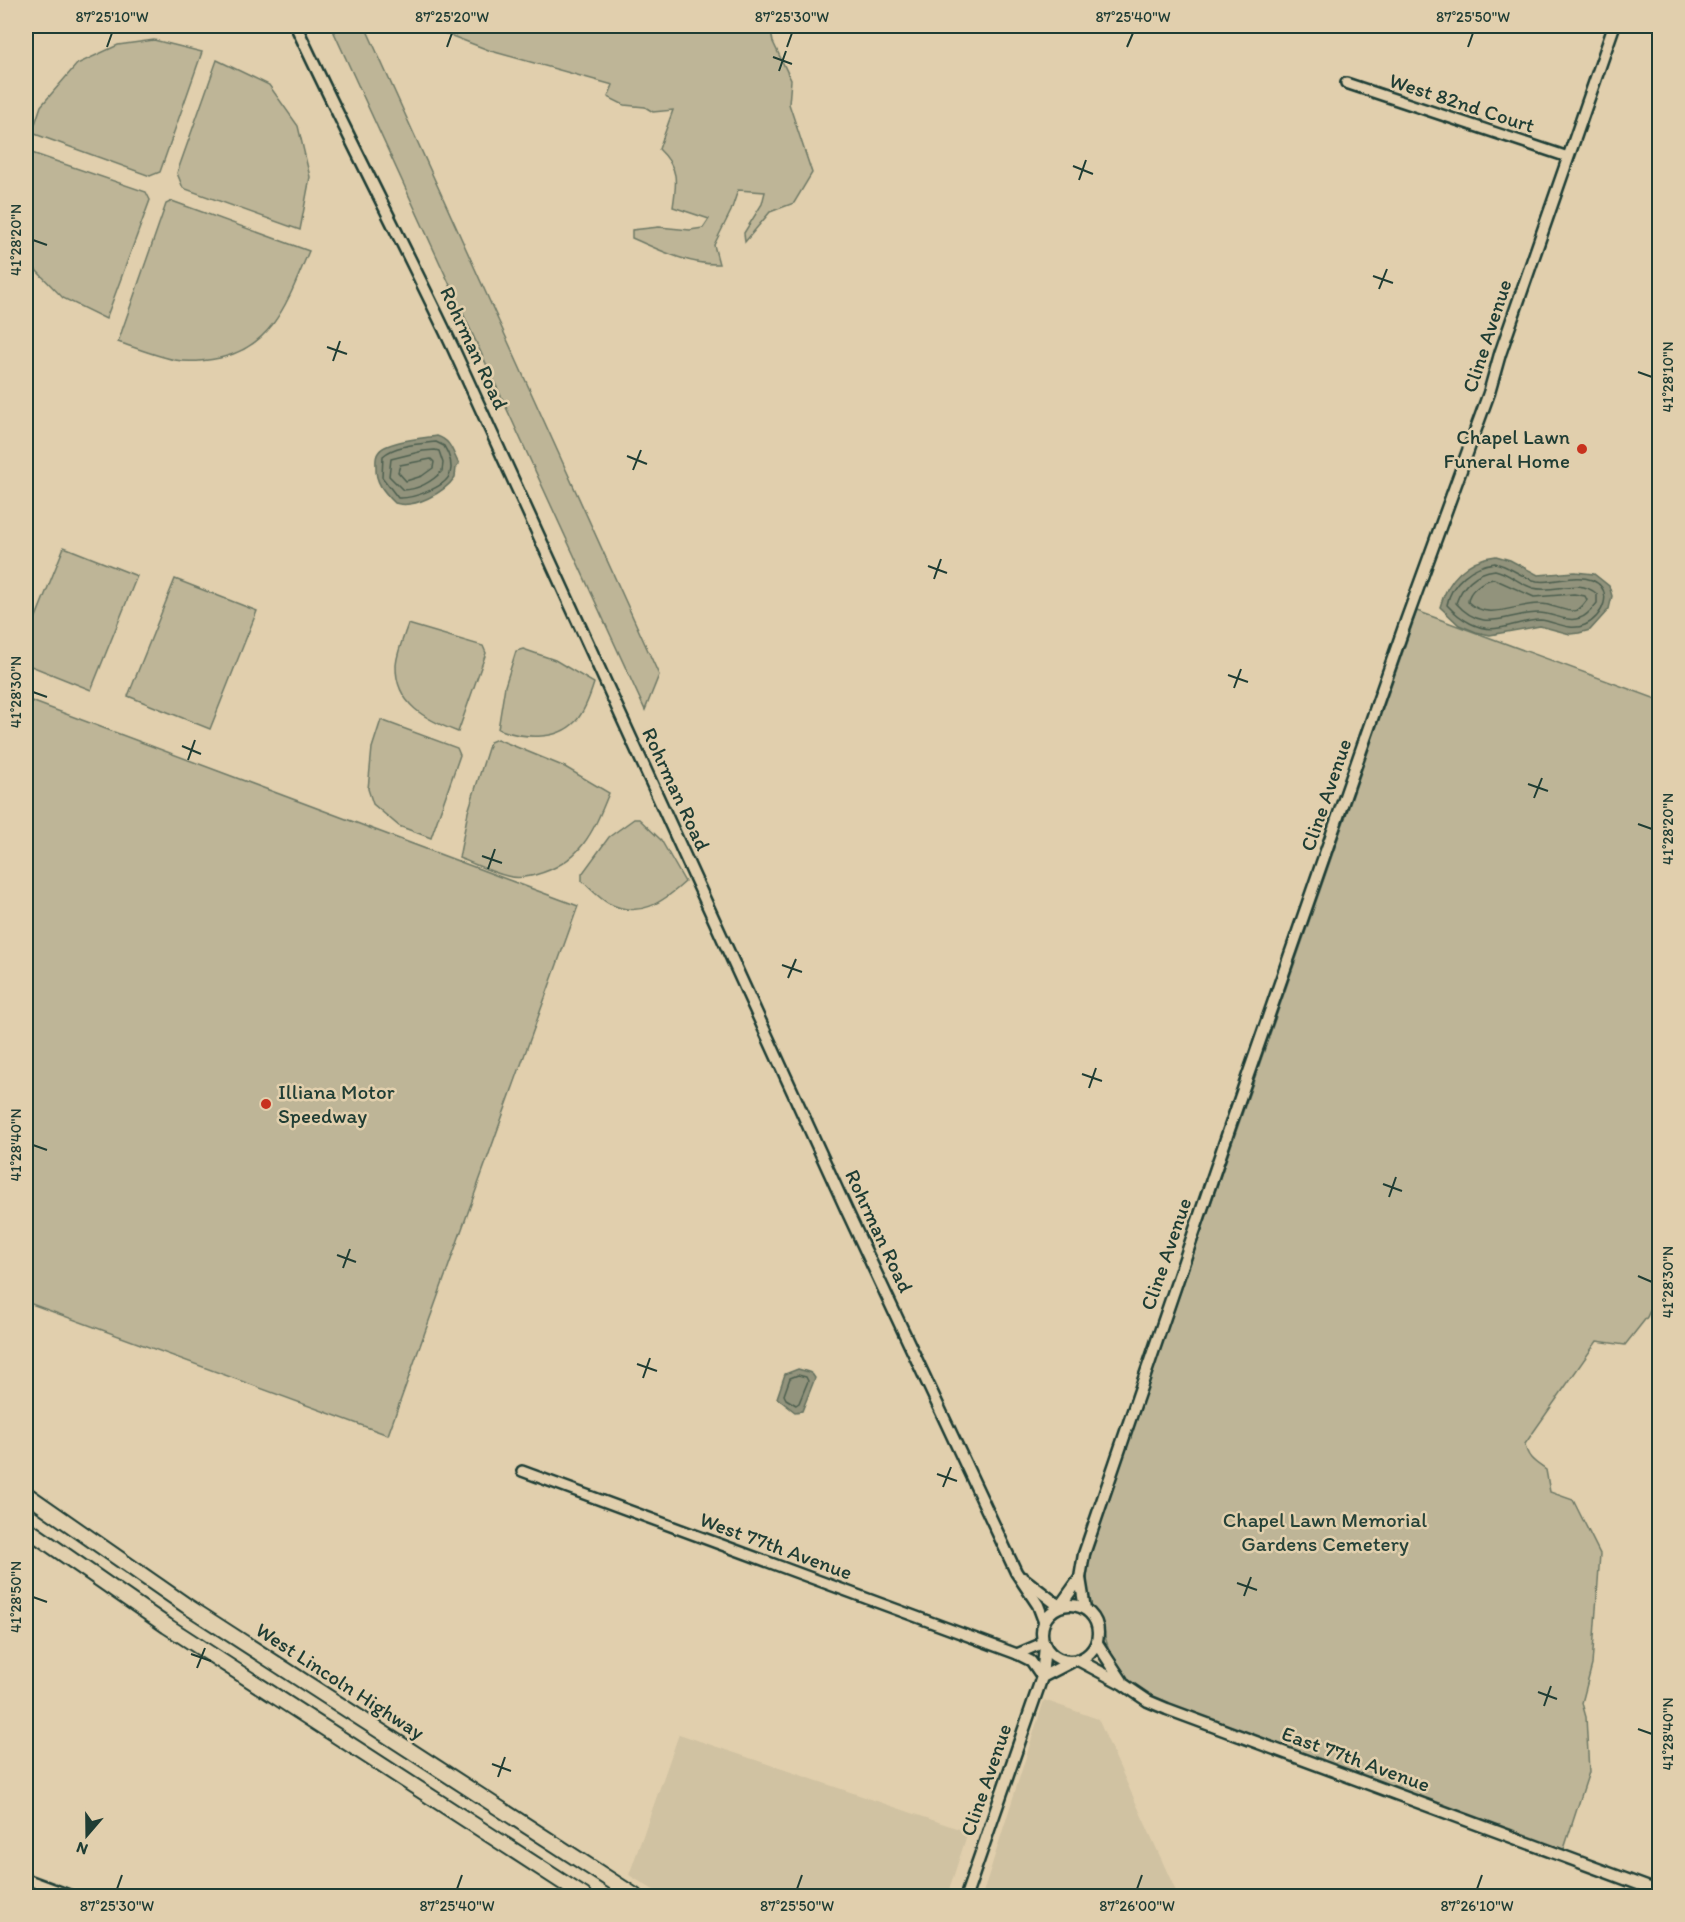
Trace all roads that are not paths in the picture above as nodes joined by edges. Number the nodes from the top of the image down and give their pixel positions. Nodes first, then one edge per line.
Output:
1 (296, 26) edge
2 (1614, 26) edge
3 (1346, 83) dead end
4 (1568, 157) junction
5 (522, 1471) dead end
6 (26, 1494) edge
7 (26, 1528) edge
8 (1016, 1572) junction
9 (1080, 1578) junction
10 (1060, 1606) junction
11 (1085, 1609) junction
12 (1044, 1621) junction
13 (1097, 1643) junction
14 (1044, 1644) junction
15 (1017, 1653) junction
16 (1075, 1661) junction
17 (1042, 1677) junction
18 (1123, 1684) junction
19 (26, 1880) edge
20 (1659, 1892) edge
21 (72, 1896) edge
22 (584, 1896) edge
23 (635, 1896) edge
24 (966, 1896) edge

1 - 8 street, Rohrman Road
2 - 4 street, Cline Avenue
3 - 4 street, West 82nd Court
4 - 9 street, Cline Avenue
5 - 15 street, West 77th Avenue
6 - 23 main road, West Lincoln Highway
7 - 22 main road
8 - 10 street, Rohrman Road
8 - 12 street, Rohrman Road
9 - 10 street, Cline Avenue
9 - 11 street, Cline Avenue
10 - 11 street
10 - 12 street
11 - 13 street
12 - 14 street
13 - 16 street
13 - 18 street, East 77th Avenue
14 - 15 street
14 - 16 street
14 - 17 street, Cline Avenue
15 - 17 street, West 77th Avenue
16 - 17 street
16 - 18 street, East 77th Avenue
17 - 24 street, Cline Avenue
18 - 20 street, East 77th Avenue
19 - 21 street

